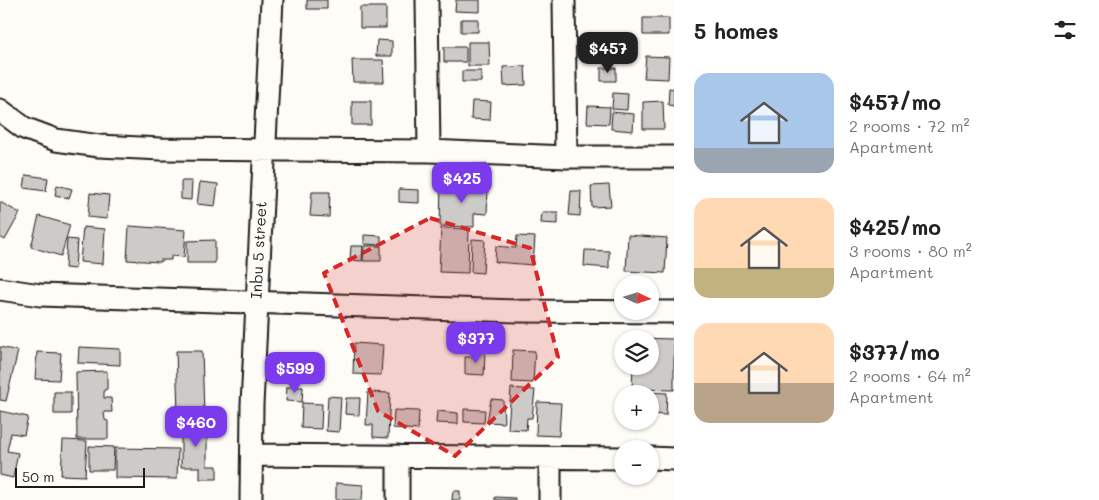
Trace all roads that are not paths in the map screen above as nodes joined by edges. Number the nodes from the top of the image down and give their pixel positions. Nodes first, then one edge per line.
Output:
1 (272, 0) edge
2 (427, 0) edge
3 (564, 0) edge
4 (0, 110) edge
5 (265, 149) junction
6 (429, 151) junction
7 (674, 156) edge
8 (566, 157) junction
9 (0, 289) edge
10 (257, 302) junction
11 (674, 312) edge
12 (252, 455) junction
13 (398, 456) junction
14 (550, 458) junction
15 (614, 458) edge
16 (659, 458) edge
17 (674, 459) edge
18 (251, 500) edge
19 (398, 500) edge
20 (550, 500) edge

1 - 5 street, Inbu 5 street
2 - 6 street
3 - 8 street
4 - 5 street
5 - 6 street
5 - 10 street, Inbu 5 street
6 - 8 street
7 - 8 street
9 - 10 street
10 - 11 street
10 - 12 street, Inbu 5 street
12 - 13 street
12 - 18 street, Inbu 5 street
13 - 14 street
13 - 19 street
14 - 15 street
14 - 20 street
16 - 17 street

